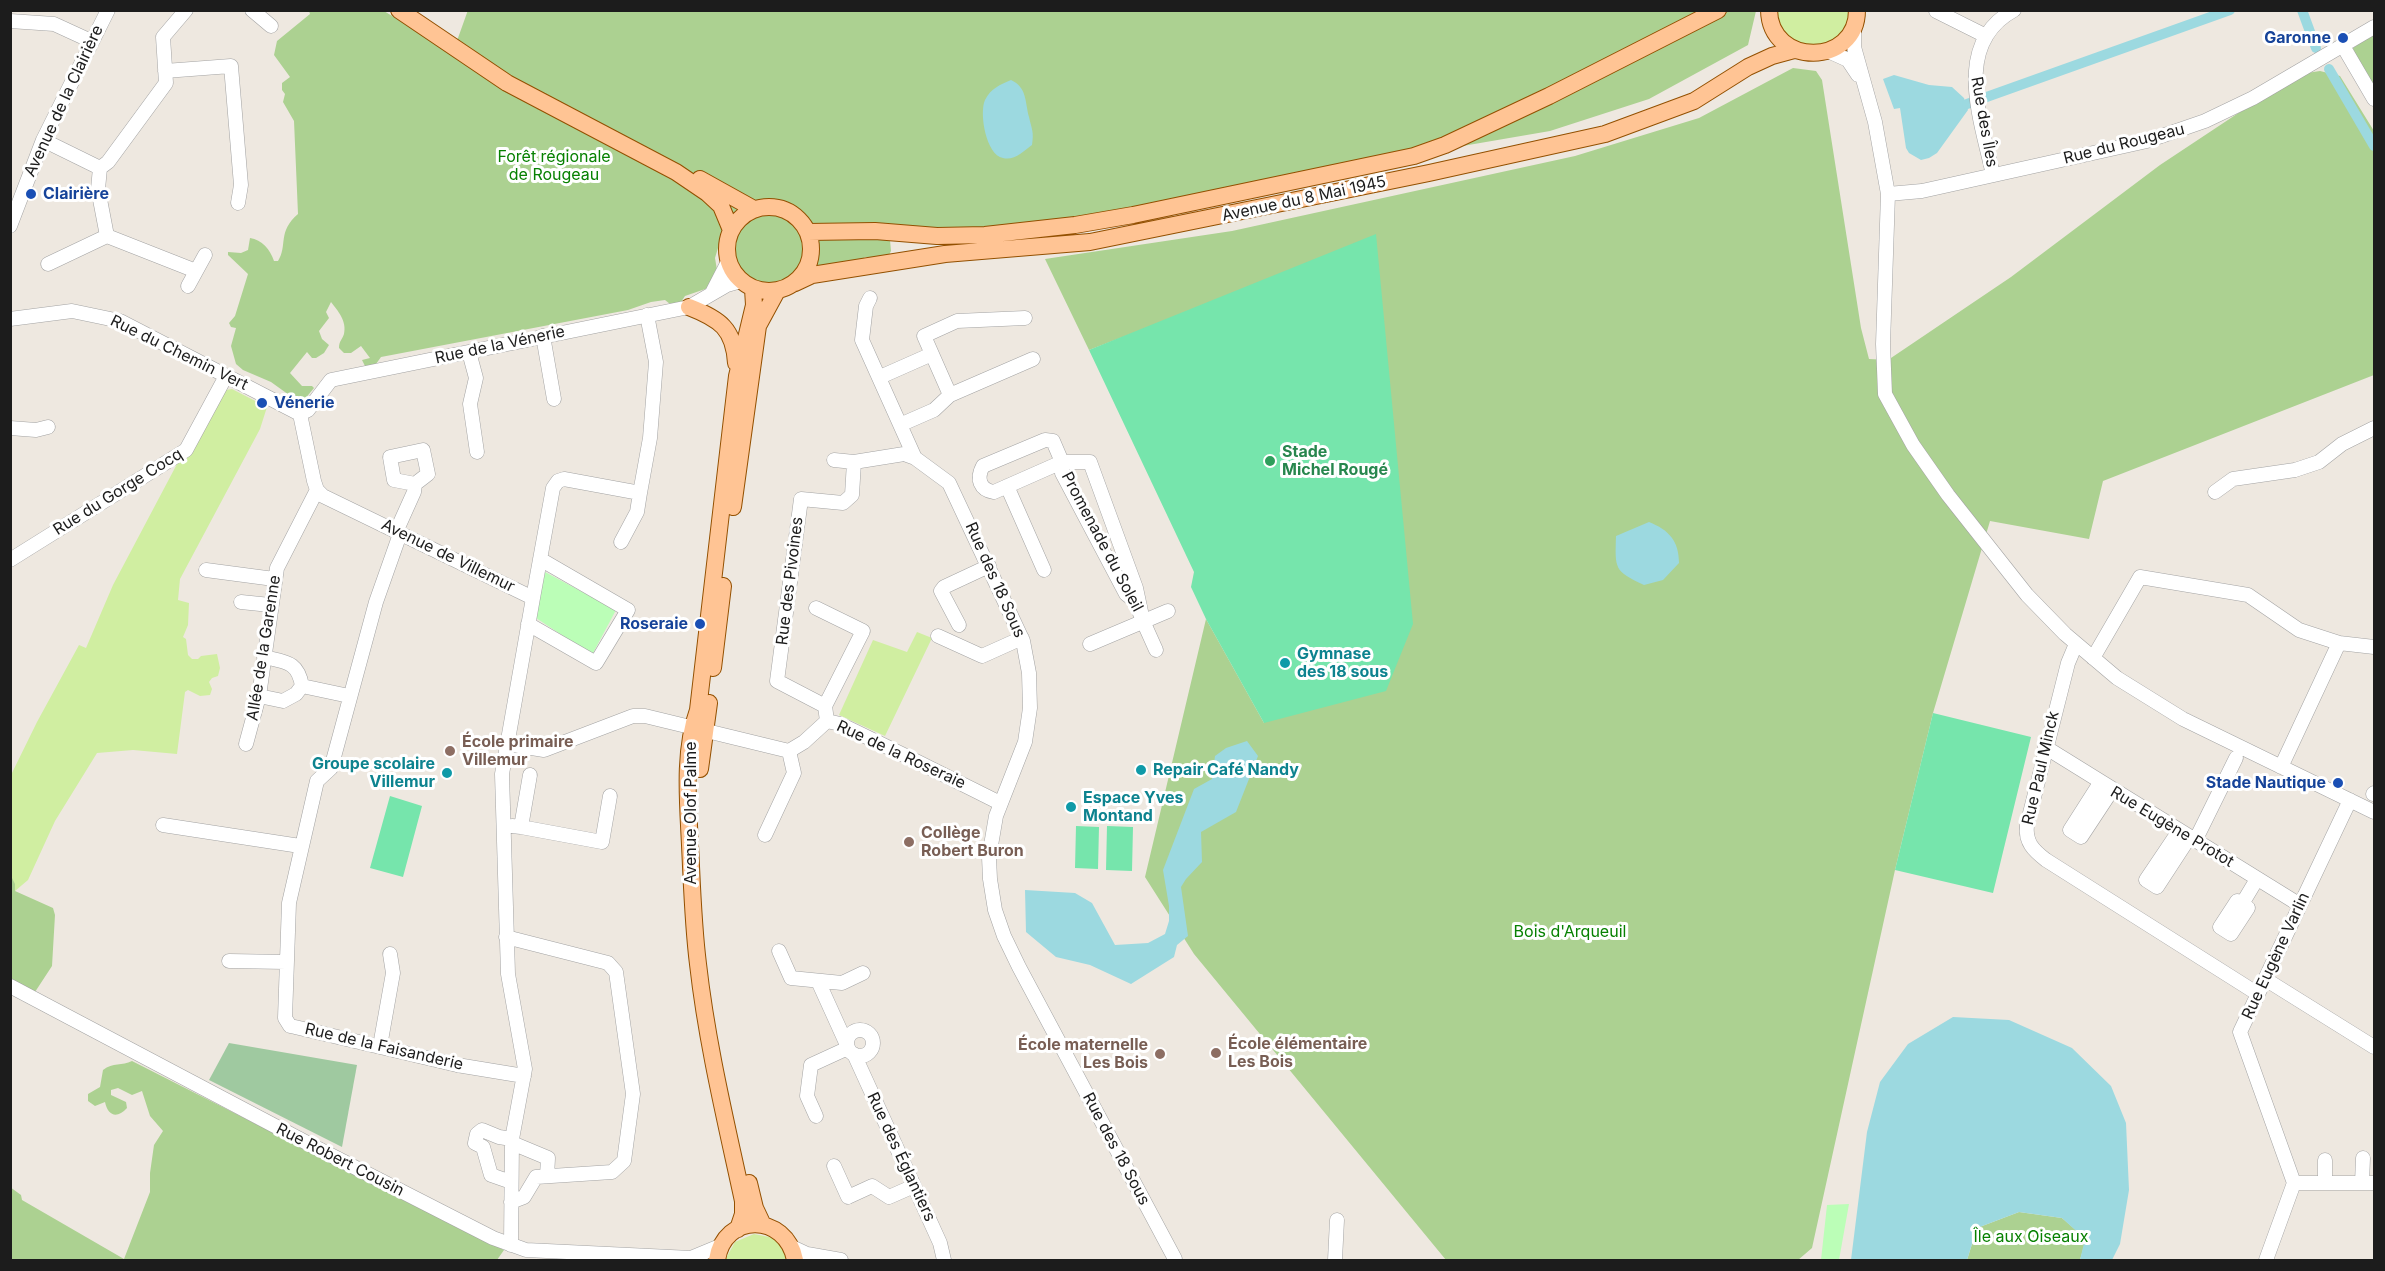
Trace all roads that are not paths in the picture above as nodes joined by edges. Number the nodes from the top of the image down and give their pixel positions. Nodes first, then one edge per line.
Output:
1 (108, 10) edge
2 (186, 10) edge
3 (252, 10) edge
4 (399, 10) edge
5 (1718, 10) edge
6 (1769, 10) edge
7 (1857, 10) edge
8 (1936, 10) edge
9 (2014, 10) edge
10 (10, 21) edge
11 (271, 26) dead end
12 (2374, 27) edge
13 (1854, 28) junction
14 (1986, 36) junction
15 (92, 41) junction
16 (2343, 46) junction
17 (1794, 50) junction
18 (1828, 51) junction
19 (165, 71) junction
20 (1867, 91) junction
21 (2374, 99) edge
22 (43, 140) junction
23 (100, 168) junction
24 (676, 172) junction
25 (1993, 175) junction
26 (1888, 194) junction
27 (238, 203) dead end
28 (754, 209) junction
29 (10, 226) edge
30 (731, 230) junction
31 (808, 232) junction
32 (107, 236) junction
33 (205, 255) dead end
34 (728, 262) junction
35 (48, 264) dead end
36 (196, 271) junction
37 (795, 283) junction
38 (747, 285) junction
39 (188, 286) dead end
40 (777, 291) junction
41 (712, 294) junction
42 (870, 298) dead end
43 (689, 307) junction
44 (647, 315) junction
45 (1025, 318) dead end
46 (10, 319) edge
47 (543, 336) junction
48 (469, 352) junction
49 (932, 354) junction
50 (1033, 359) dead end
51 (226, 376) junction
52 (737, 376) junction
53 (880, 377) junction
54 (950, 395) junction
55 (554, 399) dead end
56 (300, 414) junction
57 (902, 424) junction
58 (48, 427) dead end
59 (10, 428) edge
60 (2374, 428) edge
61 (477, 452) dead end
62 (915, 458) junction
63 (834, 460) dead end
64 (854, 462) junction
65 (1062, 462) junction
66 (415, 484) dead end
67 (1006, 486) junction
68 (967, 488) junction
69 (317, 490) junction
70 (2215, 492) dead end
71 (640, 493) junction
72 (398, 533) junction
73 (621, 542) dead end
74 (540, 559) junction
75 (10, 560) edge
76 (989, 566) junction
77 (206, 570) dead end
78 (1044, 570) dead end
79 (274, 579) junction
80 (533, 597) junction
81 (241, 602) dead end
82 (270, 605) junction
83 (816, 608) dead end
84 (1168, 611) dead end
85 (1143, 621) junction
86 (528, 624) junction
87 (959, 625) dead end
88 (938, 636) dead end
89 (1022, 638) junction
90 (2339, 643) junction
91 (1090, 644) dead end
92 (2076, 644) junction
93 (2374, 647) edge
94 (1156, 650) dead end
95 (264, 657) junction
96 (2093, 658) junction
97 (302, 686) junction
98 (259, 696) junction
99 (349, 696) junction
100 (825, 706) junction
101 (827, 721) junction
102 (697, 730) junction
103 (246, 744) dead end
104 (507, 744) junction
105 (2045, 747) junction
106 (789, 752) junction
107 (2236, 758) dead end
108 (2281, 767) junction
109 (530, 775) dead end
110 (610, 796) dead end
111 (2350, 800) junction
112 (1000, 803) junction
113 (2374, 812) edge
114 (163, 825) dead end
115 (504, 826) junction
116 (521, 827) junction
117 (765, 835) dead end
118 (2188, 837) junction
119 (300, 846) junction
120 (2257, 879) junction
121 (2242, 904) dead end
122 (2300, 904) junction
123 (506, 937) junction
124 (779, 951) dead end
125 (390, 954) dead end
126 (229, 961) dead end
127 (286, 962) junction
128 (863, 973) dead end
129 (2265, 979) junction
130 (818, 981) junction
131 (10, 986) edge
132 (2258, 994) junction
133 (380, 1046) junction
134 (2374, 1047) edge
135 (850, 1049) junction
136 (524, 1076) junction
137 (816, 1116) dead end
138 (512, 1141) junction
139 (2363, 1158) dead end
140 (2325, 1160) dead end
141 (834, 1166) dead end
142 (547, 1176) junction
143 (511, 1182) junction
144 (2294, 1183) junction
145 (2325, 1183) junction
146 (2368, 1183) edge
147 (914, 1186) junction
148 (511, 1202) junction
149 (1337, 1220) dead end
150 (763, 1225) junction
151 (738, 1228) junction
152 (511, 1245) junction
153 (718, 1253) edge
154 (793, 1253) edge
155 (589, 1257) edge
156 (693, 1259) edge
157 (830, 1260) edge
158 (841, 1260) edge
159 (944, 1260) edge
160 (1175, 1260) edge
161 (1335, 1260) edge
162 (2266, 1260) edge

1 - 15 street, Avenue de la Clairière
2 - 19 street
3 - 11 street
4 - 24 main road
5 - 31 main road
6 - 17 main road
7 - 13 main road
8 - 14 street
9 - 14 street, Rue des Îles
10 - 15 street
12 - 16 street, Rue du Rougeau
13 - 18 main road
13 - 20 street
14 - 25 street, Rue des Îles
15 - 22 street, Avenue de la Clairière
16 - 21 street
16 - 25 street, Rue du Rougeau
17 - 18 main road
17 - 37 main road, Avenue du 8 Mai 1945
18 - 20 street
19 - 23 street
19 - 27 street
20 - 26 street
22 - 23 street
22 - 29 street, Avenue de la Clairière
23 - 32 street
24 - 28 main road
24 - 30 main road
25 - 26 street, Rue du Rougeau
26 - 92 street
28 - 30 main road
28 - 31 main road
30 - 34 main road
31 - 37 main road
32 - 35 street
32 - 36 street
33 - 36 street
34 - 38 main road
34 - 41 street
36 - 39 street
37 - 40 main road
38 - 40 main road
38 - 41 street, Rue de la Vénerie
38 - 52 main road, Avenue Olof Palme
40 - 102 main road, Avenue Olof Palme
41 - 43 street, Rue de la Vénerie
42 - 53 street
43 - 44 street, Rue de la Vénerie
43 - 52 main road
44 - 47 street, Rue de la Vénerie
44 - 71 street
45 - 49 street
46 - 51 street, Rue du Chemin Vert
47 - 48 street, Rue de la Vénerie
47 - 55 street
48 - 56 street, Rue de la Vénerie
48 - 61 street
49 - 53 street
49 - 54 street
50 - 54 street
51 - 56 street, Rue du Chemin Vert
51 - 75 street, Rue du Gorge Cocq
52 - 102 main road, Avenue Olof Palme
53 - 57 street
54 - 57 street
56 - 69 street
57 - 62 street
58 - 59 street
60 - 70 street
62 - 64 street
62 - 68 street, Rue des 18 Sous
63 - 64 street
64 - 100 street, Rue des Pivoines
65 - 67 street, Promenade du Soleil
65 - 68 street, Promenade du Soleil
65 - 85 street, Promenade du Soleil
65 - 85 street, Promenade du Soleil
66 - 72 street, Rue de la Faisanderie
67 - 68 street, Promenade du Soleil
67 - 78 street
68 - 76 street, Rue des 18 Sous
69 - 72 street, Avenue de Villemur
69 - 79 street, Allée de la Garenne
71 - 73 street
71 - 74 street
72 - 80 street, Avenue de Villemur
72 - 99 street, Rue de la Faisanderie
74 - 80 street
74 - 86 street
76 - 87 street
76 - 89 street, Rue des 18 Sous
77 - 79 street
79 - 82 street, Allée de la Garenne
80 - 86 street, Avenue de Villemur
81 - 82 street
82 - 95 street, Allée de la Garenne
83 - 100 street
84 - 85 street
85 - 91 street
85 - 94 street, Promenade du Soleil
86 - 104 street, Avenue de Villemur
88 - 89 street
89 - 112 street, Rue des 18 Sous
90 - 93 street
90 - 96 street
90 - 108 street
92 - 96 street
92 - 105 street, Rue Paul Minck
95 - 97 street
95 - 98 street, Allée de la Garenne
96 - 108 street
97 - 98 street
97 - 99 street
98 - 103 street, Allée de la Garenne
99 - 119 street, Rue de la Faisanderie
100 - 101 street
101 - 106 street, Rue de la Roseraie
101 - 112 street, Rue de la Roseraie
102 - 104 street
102 - 106 street
102 - 150 main road, Avenue Olof Palme
102 - 151 main road, Avenue Olof Palme
104 - 115 street, Avenue de Villemur
105 - 118 street, Rue Eugène Protot
105 - 132 street, Rue Paul Minck
106 - 117 street
107 - 118 street
108 - 111 street
109 - 116 street
110 - 116 street
111 - 113 street
111 - 122 street, Rue Eugène Varlin
112 - 160 street, Rue des 18 Sous
114 - 119 street
115 - 116 street
115 - 123 street, Avenue de Villemur
118 - 120 street, Rue Eugène Protot
119 - 127 street, Rue de la Faisanderie
120 - 121 street
120 - 122 street, Rue Eugène Protot
122 - 129 street, Rue Eugène Varlin
123 - 136 street, Avenue de Villemur
123 - 142 street
124 - 130 street
125 - 133 street
126 - 127 street
127 - 133 street, Rue de la Faisanderie
128 - 130 street
129 - 132 street, Rue Eugène Varlin
129 - 134 street
130 - 135 street, Rue des Églantiers
131 - 152 street, Rue Robert Cousin
132 - 144 street, Rue Eugène Varlin
133 - 136 street, Rue de la Faisanderie
135 - 137 street
135 - 147 street, Rue des Églantiers
136 - 138 street, Avenue de Villemur
138 - 142 street
138 - 143 street, Avenue de Villemur
138 - 143 street
139 - 146 street
140 - 145 street
141 - 147 street
142 - 148 street
143 - 148 street, Avenue de Villemur
144 - 145 street
144 - 162 street
145 - 146 street
147 - 159 street, Rue des Églantiers
148 - 152 street, Avenue de Villemur
149 - 161 street
150 - 151 main road
150 - 154 main road
151 - 153 main road
152 - 155 street, Rue Robert Cousin
153 - 156 street, Rue Robert Cousin
154 - 157 street
155 - 156 street, Rue Robert Cousin
157 - 158 street

